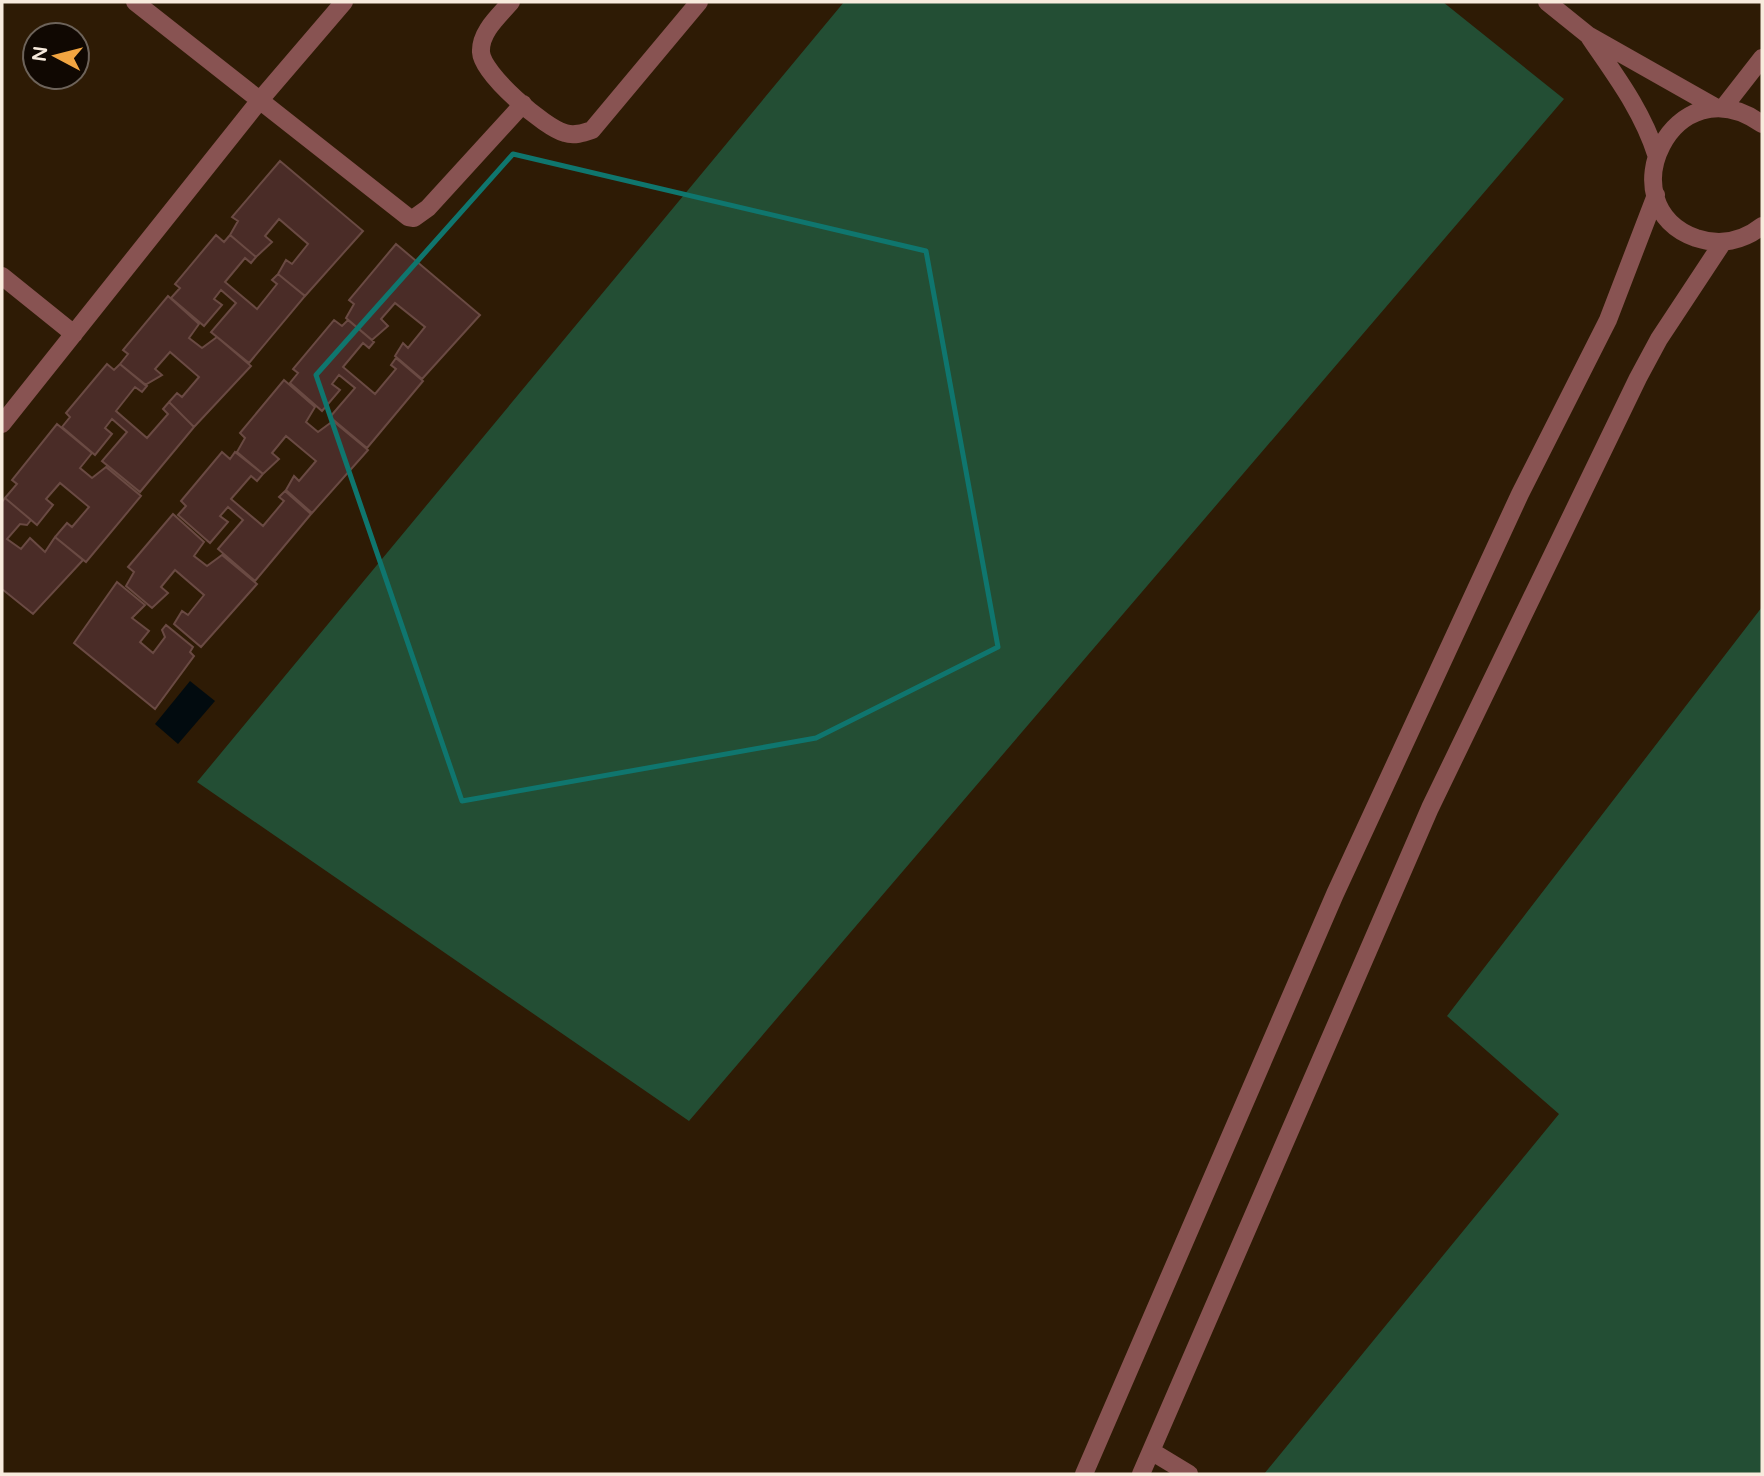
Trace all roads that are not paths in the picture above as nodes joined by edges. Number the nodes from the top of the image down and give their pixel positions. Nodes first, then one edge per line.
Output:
1 (135, 2) edge
2 (344, 2) edge
3 (511, 2) edge
4 (699, 2) edge
5 (1548, 2) edge
6 (1588, 35) junction
7 (1762, 58) edge
8 (260, 100) junction
9 (523, 104) junction
10 (1720, 108) junction
11 (1762, 124) edge
12 (1656, 154) junction
13 (1656, 195) junction
14 (1759, 230) edge
15 (1723, 242) junction
16 (2, 276) edge
17 (74, 334) junction
18 (2, 424) edge
19 (1151, 1451) junction
20 (1084, 1474) edge
21 (1141, 1474) edge
22 (1189, 1474) edge

1 - 8 street
2 - 8 street
3 - 9 street
4 - 9 street
5 - 6 street
6 - 10 street
6 - 12 street
7 - 10 street
8 - 9 street
8 - 17 street
10 - 11 street
10 - 12 street
12 - 13 street
13 - 15 street
13 - 20 street
14 - 15 street
15 - 19 street
16 - 17 street
17 - 18 street
19 - 21 street
19 - 22 street

